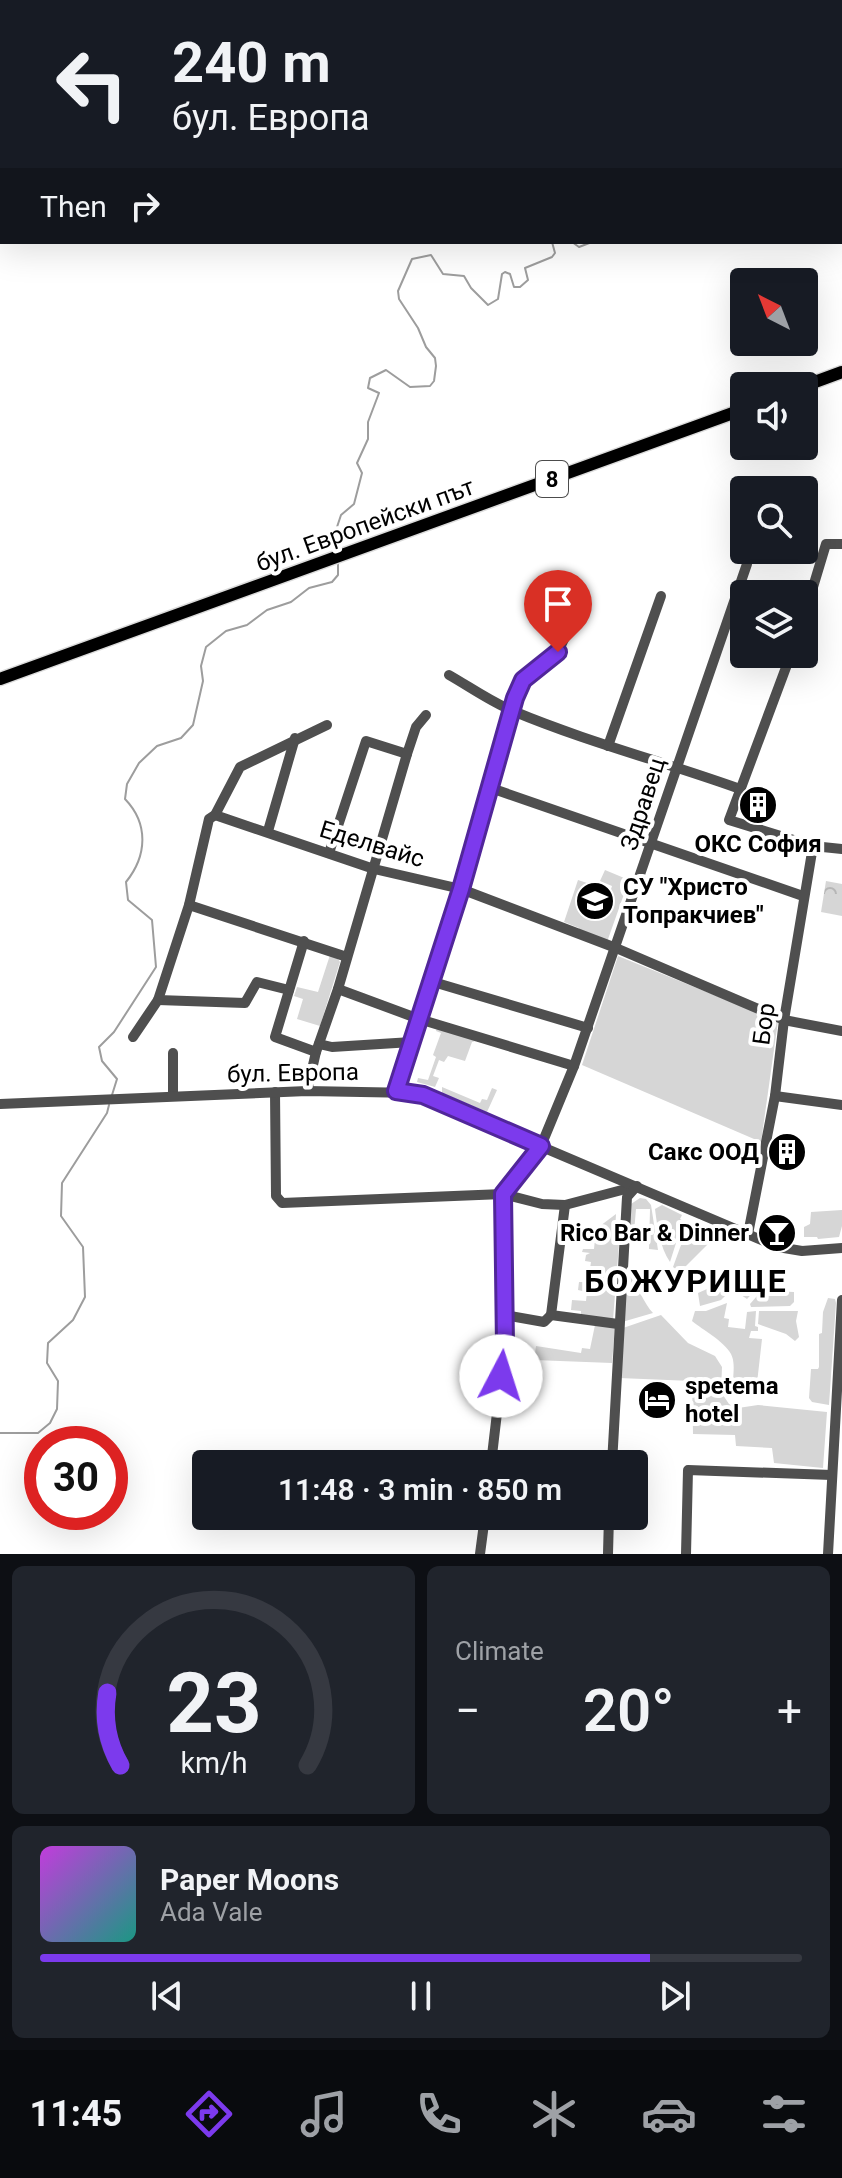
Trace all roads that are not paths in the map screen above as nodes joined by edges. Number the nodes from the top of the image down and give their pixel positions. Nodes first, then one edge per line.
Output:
1 (842, 372) edge
2 (818, 381) edge
3 (730, 414) edge
4 (842, 544) edge
5 (747, 564) dead end
6 (815, 580) edge
7 (661, 596) dead end
8 (565, 637) dead end
9 (786, 668) edge
10 (449, 675) dead end
11 (0, 679) edge
12 (511, 710) junction
13 (426, 715) dead end
14 (327, 725) dead end
15 (295, 738) junction
16 (608, 746) junction
17 (407, 754) junction
18 (677, 766) junction
19 (488, 787) junction
20 (740, 789) junction
21 (215, 815) junction
22 (268, 831) junction
23 (651, 844) junction
24 (813, 846) junction
25 (842, 849) edge
26 (329, 853) junction
27 (374, 869) junction
28 (461, 889) junction
29 (803, 896) junction
30 (189, 905) junction
31 (304, 941) junction
32 (616, 948) junction
33 (347, 957) junction
34 (430, 981) junction
35 (338, 989) junction
36 (289, 990) junction
37 (158, 1000) junction
38 (419, 1019) junction
39 (784, 1020) junction
40 (588, 1028) junction
41 (842, 1031) edge
42 (133, 1037) dead end
43 (412, 1042) junction
44 (318, 1048) junction
45 (173, 1053) dead end
46 (574, 1066) junction
47 (307, 1091) junction
48 (396, 1091) junction
49 (275, 1092) junction
50 (173, 1096) junction
51 (775, 1096) junction
52 (0, 1104) edge
53 (842, 1105) edge
54 (541, 1146) junction
55 (637, 1186) junction
56 (503, 1194) junction
57 (565, 1205) junction
58 (748, 1234) junction
59 (842, 1248) edge
60 (842, 1300) edge
61 (504, 1315) junction
62 (551, 1315) junction
63 (618, 1324) junction
64 (493, 1450) edge
65 (613, 1450) edge
66 (832, 1475) junction
67 (483, 1530) edge
68 (609, 1530) edge
69 (480, 1554) edge
70 (608, 1554) edge
71 (686, 1554) edge
72 (828, 1554) edge

1 - 2 main road
3 - 11 main road, бул. Европейски път / 8
4 - 6 street
5 - 18 street, Здравец
7 - 16 street
8 - 12 street
9 - 20 street
10 - 12 street
12 - 16 street
12 - 19 street
13 - 17 street
14 - 15 street
15 - 21 street
15 - 22 street
16 - 18 street
17 - 26 street
17 - 27 street
18 - 20 street
18 - 23 street, Здравец
19 - 23 street
19 - 28 street
20 - 24 street
21 - 22 street, Еделвайс
21 - 30 street
22 - 26 street, Еделвайс
23 - 29 street
23 - 32 street, Здравец
24 - 25 street
24 - 29 street, Бор
26 - 27 street, Еделвайс
27 - 28 street, Еделвайс
27 - 33 street
28 - 32 street, Еделвайс
28 - 34 street
29 - 39 street, Бор
30 - 31 street
30 - 37 street
31 - 33 street
31 - 36 street
32 - 39 street, Еделвайс
32 - 40 street, Здравец
33 - 35 street
34 - 38 street
34 - 40 street
35 - 38 street
35 - 44 street
36 - 37 street
36 - 44 street
37 - 42 street
38 - 43 street
38 - 46 street
39 - 41 street, Еделвайс
39 - 51 street, Бор
40 - 46 street, Здравец
43 - 44 street
43 - 48 street
44 - 47 street
45 - 50 street
46 - 54 street, Здравец
47 - 48 street, бул. Европа
47 - 49 street, бул. Европа
48 - 54 street, бул. Европа
49 - 50 street, бул. Европа
49 - 56 street
50 - 52 street, бул. Европа
51 - 53 street
51 - 58 street, Бор
54 - 55 street, бул. Европа
54 - 56 street, Здравец
55 - 57 street
55 - 58 street, бул. Европа
55 - 63 street
56 - 57 street
56 - 61 street
57 - 62 street
58 - 59 street, бул. Европа
60 - 66 street
61 - 62 street
61 - 64 street
62 - 63 street
63 - 65 street
66 - 71 street
66 - 72 street
67 - 69 street
68 - 70 street

